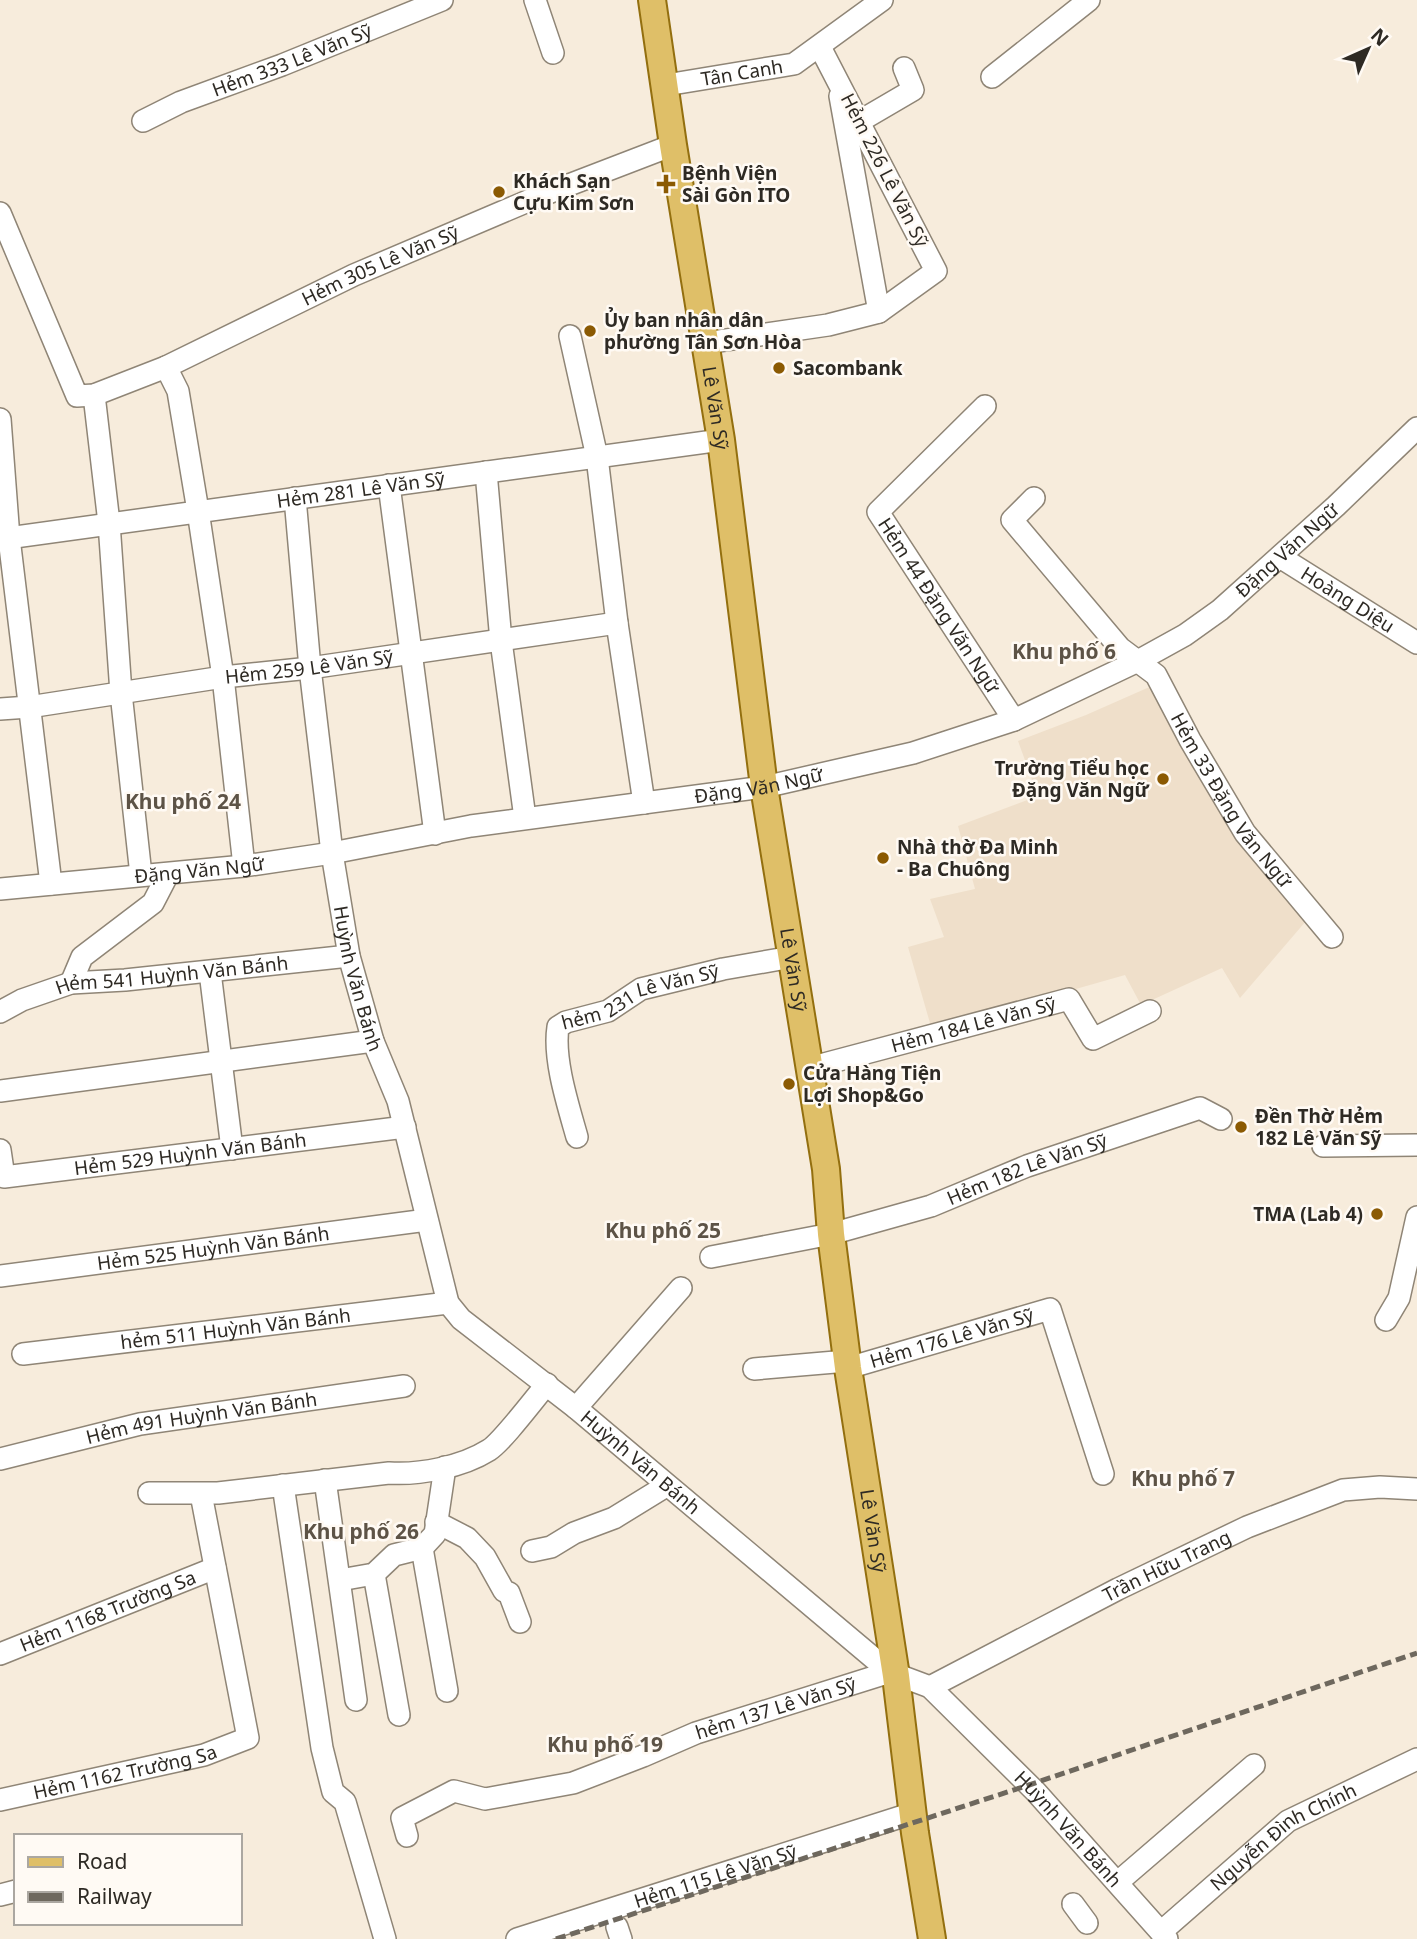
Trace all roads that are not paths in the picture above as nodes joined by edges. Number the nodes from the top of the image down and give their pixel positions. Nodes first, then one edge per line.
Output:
1 (442, 0) edge
2 (535, 0) edge
3 (652, 0) edge
4 (882, 0) edge
5 (1089, 0) edge
6 (415, 5) edge
7 (820, 47) junction
8 (553, 53) dead end
9 (904, 68) dead end
10 (836, 74) junction
11 (992, 78) dead end
12 (666, 85) junction
13 (143, 121) dead end
14 (860, 121) junction
15 (673, 145) junction
16 (0, 213) edge
17 (879, 312) junction
18 (570, 336) dead end
19 (706, 343) junction
20 (166, 367) junction
21 (94, 395) junction
22 (985, 406) dead end
23 (0, 419) edge
24 (1417, 428) edge
25 (721, 440) junction
26 (597, 457) junction
27 (486, 472) junction
28 (389, 485) junction
29 (295, 498) junction
30 (1034, 498) dead end
31 (198, 511) junction
32 (109, 523) junction
33 (5, 539) edge
34 (1280, 557) junction
35 (617, 623) junction
36 (501, 640) junction
37 (1417, 643) edge
38 (410, 652) junction
39 (1138, 662) junction
40 (310, 668) junction
41 (223, 677) junction
42 (121, 693) junction
43 (29, 707) junction
44 (0, 709) edge
45 (1014, 720) junction
46 (764, 787) junction
47 (644, 803) junction
48 (525, 818) junction
49 (435, 834) junction
50 (332, 853) junction
51 (244, 866) junction
52 (168, 874) junction
53 (141, 875) junction
54 (51, 884) junction
55 (0, 889) edge
56 (1332, 937) dead end
57 (349, 956) junction
58 (792, 957) junction
59 (210, 972) junction
60 (71, 983) junction
61 (1150, 1010) dead end
62 (0, 1012) edge
63 (373, 1041) junction
64 (222, 1061) junction
65 (809, 1068) junction
66 (0, 1091) edge
67 (1220, 1119) dead end
68 (405, 1127) junction
69 (577, 1137) dead end
70 (1417, 1145) edge
71 (1323, 1146) dead end
72 (232, 1149) junction
73 (0, 1150) edge
74 (1417, 1217) edge
75 (427, 1220) junction
76 (831, 1234) junction
77 (711, 1257) dead end
78 (0, 1276) edge
79 (681, 1288) dead end
80 (448, 1303) junction
81 (1386, 1320) dead end
82 (23, 1354) dead end
83 (847, 1364) junction
84 (754, 1369) dead end
85 (547, 1384) junction
86 (404, 1386) dead end
87 (576, 1408) junction
88 (0, 1459) edge
89 (445, 1467) junction
90 (1103, 1474) dead end
91 (325, 1480) junction
92 (283, 1485) junction
93 (666, 1486) junction
94 (1417, 1489) edge
95 (149, 1493) dead end
96 (201, 1494) junction
97 (436, 1522) junction
98 (422, 1548) junction
99 (532, 1551) dead end
100 (215, 1568) junction
101 (374, 1574) junction
102 (340, 1580) junction
103 (520, 1622) dead end
104 (0, 1654) edge
105 (893, 1674) junction
106 (930, 1687) junction
107 (447, 1691) dead end
108 (356, 1700) dead end
109 (399, 1715) dead end
110 (1417, 1759) edge
111 (1254, 1765) dead end
112 (0, 1800) edge
113 (914, 1812) junction
114 (407, 1836) dead end
115 (1118, 1882) junction
116 (1073, 1904) dead end
117 (1087, 1923) dead end
118 (1164, 1936) edge
119 (385, 1939) edge
120 (517, 1939) edge
121 (932, 1939) edge

1 - 6 street, Hẻm 333 Lê Văn Sỹ
2 - 8 street
3 - 12 main road, Lê Văn Sỹ
4 - 7 street, Tân Canh
5 - 11 street
6 - 13 street, Hẻm 333 Lê Văn Sỹ
7 - 10 street
7 - 12 street, Tân Canh
9 - 14 street
10 - 14 street, Hẻm 226 Lê Văn Sỹ
10 - 17 street, Hẻm 226 Lê Văn Sỹ
12 - 15 main road, Lê Văn Sỹ
14 - 17 street, Hẻm 226 Lê Văn Sỹ
15 - 19 main road, Lê Văn Sỹ
15 - 20 street, Hẻm 305 Lê Văn Sỹ
16 - 21 street
17 - 19 street, Hẻm 226 Lê Văn Sỹ
18 - 26 street
19 - 25 main road, Lê Văn Sỹ
20 - 21 street, Hẻm 305 Lê Văn Sỹ
20 - 31 street
21 - 32 street
22 - 45 street, Hẻm 44 Đặng Văn Ngữ
23 - 33 street
24 - 34 street, Đặng Văn Ngữ
25 - 26 street, Hẻm 281 Lê Văn Sỹ
25 - 46 main road, Lê Văn Sỹ
26 - 27 street, Hẻm 281 Lê Văn Sỹ
26 - 35 street
27 - 28 street, Hẻm 281 Lê Văn Sỹ
27 - 36 street
28 - 29 street, Hẻm 281 Lê Văn Sỹ
28 - 38 street
29 - 31 street, Hẻm 281 Lê Văn Sỹ
29 - 40 street, Huỳnh Văn Bánh
30 - 39 street, Hẻm 33 Đặng Văn Ngữ
31 - 32 street, Hẻm 281 Lê Văn Sỹ
31 - 41 street
32 - 33 street, Hẻm 281 Lê Văn Sỹ
32 - 42 street
33 - 43 street
34 - 37 street, Hoàng Diệu
34 - 39 street, Đặng Văn Ngữ
35 - 36 street, Hẻm 259 Lê Văn Sỹ
35 - 47 street
36 - 38 street, Hẻm 259 Lê Văn Sỹ
36 - 48 street
38 - 40 street, Hẻm 259 Lê Văn Sỹ
38 - 49 street
39 - 45 street, Đặng Văn Ngữ
39 - 56 street, Hẻm 33 Đặng Văn Ngữ
40 - 41 street, Hẻm 259 Lê Văn Sỹ
40 - 50 street, Huỳnh Văn Bánh
41 - 42 street, Hẻm 259 Lê Văn Sỹ
41 - 51 street
42 - 43 street, Hẻm 259 Lê Văn Sỹ
42 - 53 street
43 - 44 street, Hẻm 259 Lê Văn Sỹ
43 - 54 street
45 - 46 street, Đặng Văn Ngữ
46 - 47 street, Đặng Văn Ngữ
46 - 58 main road, Lê Văn Sỹ
47 - 48 street, Đặng Văn Ngữ
48 - 49 street, Đặng Văn Ngữ
49 - 50 street, Đặng Văn Ngữ
50 - 51 street, Đặng Văn Ngữ
50 - 57 street, Huỳnh Văn Bánh
51 - 52 street, Đặng Văn Ngữ
52 - 53 street, Đặng Văn Ngữ
52 - 60 street
53 - 54 street, Đặng Văn Ngữ
54 - 55 street, Đặng Văn Ngữ
57 - 59 street, Hẻm 541 Huỳnh Văn Bánh
57 - 63 street, Huỳnh Văn Bánh
58 - 65 main road, Lê Văn Sỹ
58 - 69 street, hẻm 231 Lê Văn Sỹ
59 - 60 street, Hẻm 541 Huỳnh Văn Bánh
59 - 64 street, Hẻm 529 Huỳnh Văn Bánh
60 - 62 street, Hẻm 541 Huỳnh Văn Bánh
61 - 65 street, Hẻm 184 Lê Văn Sỹ
63 - 64 street
63 - 68 street, Huỳnh Văn Bánh
64 - 66 street
64 - 72 street, Hẻm 529 Huỳnh Văn Bánh
65 - 76 main road, Lê Văn Sỹ
67 - 76 street, Hẻm 182 Lê Văn Sỹ
68 - 72 street, Hẻm 529 Huỳnh Văn Bánh
68 - 75 street, Huỳnh Văn Bánh
70 - 71 street
72 - 73 street, Hẻm 529 Huỳnh Văn Bánh
74 - 81 street
75 - 78 street, Hẻm 525 Huỳnh Văn Bánh
75 - 80 street, Huỳnh Văn Bánh
76 - 77 street, Hẻm 182 Lê Văn Sỹ
76 - 83 main road, Lê Văn Sỹ
79 - 87 street
80 - 82 street, hẻm 511 Huỳnh Văn Bánh
80 - 85 street, Huỳnh Văn Bánh
83 - 84 street
83 - 90 street, Hẻm 176 Lê Văn Sỹ
83 - 105 main road, Lê Văn Sỹ
85 - 87 street, Huỳnh Văn Bánh
85 - 89 street
86 - 88 street, Hẻm 491 Huỳnh Văn Bánh
87 - 93 street, Huỳnh Văn Bánh
89 - 91 street
89 - 97 street
91 - 92 street
91 - 102 street
92 - 96 street
92 - 119 street
93 - 99 street
93 - 105 street, Huỳnh Văn Bánh
94 - 106 street, Trần Hữu Trang
95 - 96 street
96 - 100 street
97 - 98 street
97 - 103 street
98 - 101 street
98 - 107 street
100 - 104 street, Hẻm 1168 Trường Sa
100 - 112 street, Hẻm 1162 Trường Sa
101 - 102 street
101 - 109 street
102 - 108 street
105 - 106 street, Huỳnh Văn Bánh
105 - 113 main road, Lê Văn Sỹ
105 - 114 street, hẻm 137 Lê Văn Sỹ
106 - 115 street, Huỳnh Văn Bánh
110 - 118 street, Nguyễn Đình Chính
111 - 115 street
113 - 120 street, Hẻm 115 Lê Văn Sỹ
113 - 121 main road, Lê Văn Sỹ
115 - 118 street, Huỳnh Văn Bánh
116 - 117 street

